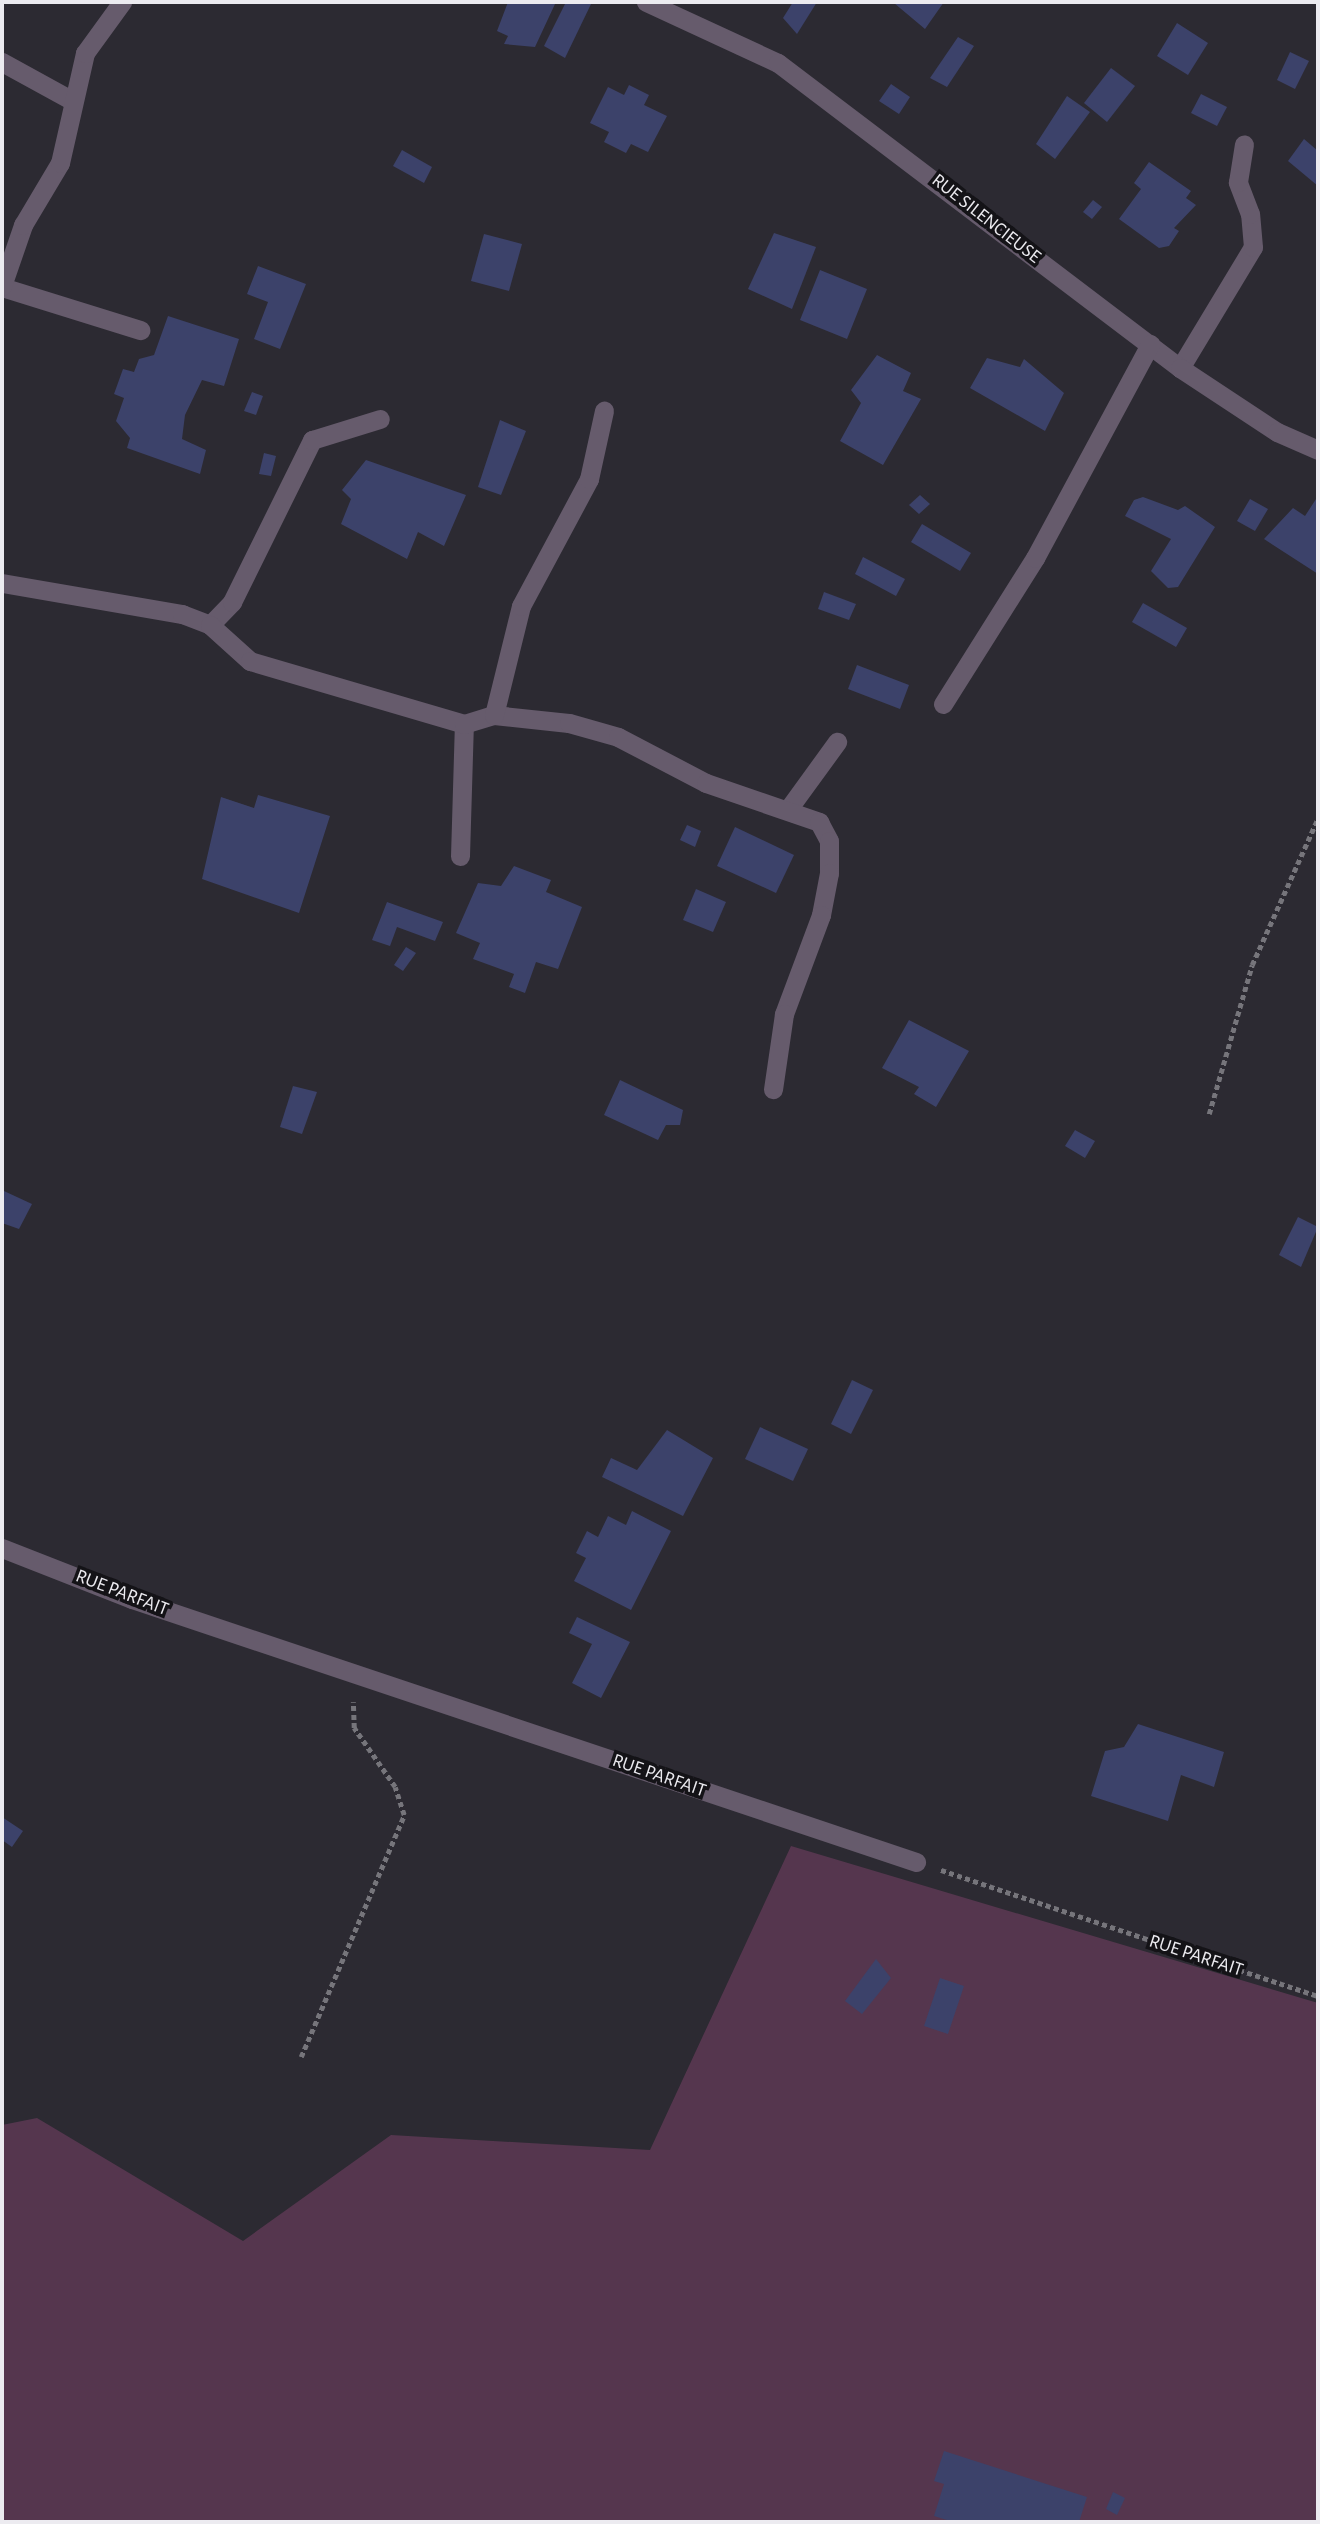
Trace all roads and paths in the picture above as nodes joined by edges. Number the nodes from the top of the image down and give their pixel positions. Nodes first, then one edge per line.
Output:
1 (122, 2) edge
2 (646, 2) edge
3 (2, 62) edge
4 (73, 101) junction
5 (1244, 144) dead end
6 (2, 286) edge
7 (140, 330) dead end
8 (1150, 344) junction
9 (1180, 368) junction
10 (604, 411) dead end
11 (380, 419) dead end
12 (1318, 450) edge
13 (2, 583) edge
14 (210, 625) junction
15 (943, 704) dead end
16 (494, 715) junction
17 (464, 724) junction
18 (837, 742) dead end
19 (789, 808) junction
20 (1318, 818) edge
21 (460, 856) dead end
22 (773, 1089) dead end
23 (1209, 1114) dead end
24 (2, 1548) edge
25 (351, 1670) junction
26 (916, 1862) joint
27 (1318, 1996) edge
28 (301, 2057) dead end

1 - 4 street
2 - 8 street, RUE SILENCIEUSE
3 - 4 street
4 - 6 street
5 - 9 street
6 - 7 street
8 - 9 street, RUE SILENCIEUSE
8 - 15 street
9 - 12 street, RUE SILENCIEUSE
10 - 16 street
11 - 14 street
13 - 14 street
14 - 17 street
16 - 17 street
16 - 19 street
17 - 21 street
18 - 19 street
19 - 22 street
20 - 23 path
24 - 25 street, RUE PARFAIT
25 - 26 street, RUE PARFAIT
25 - 28 path
26 - 27 path, RUE PARFAIT

